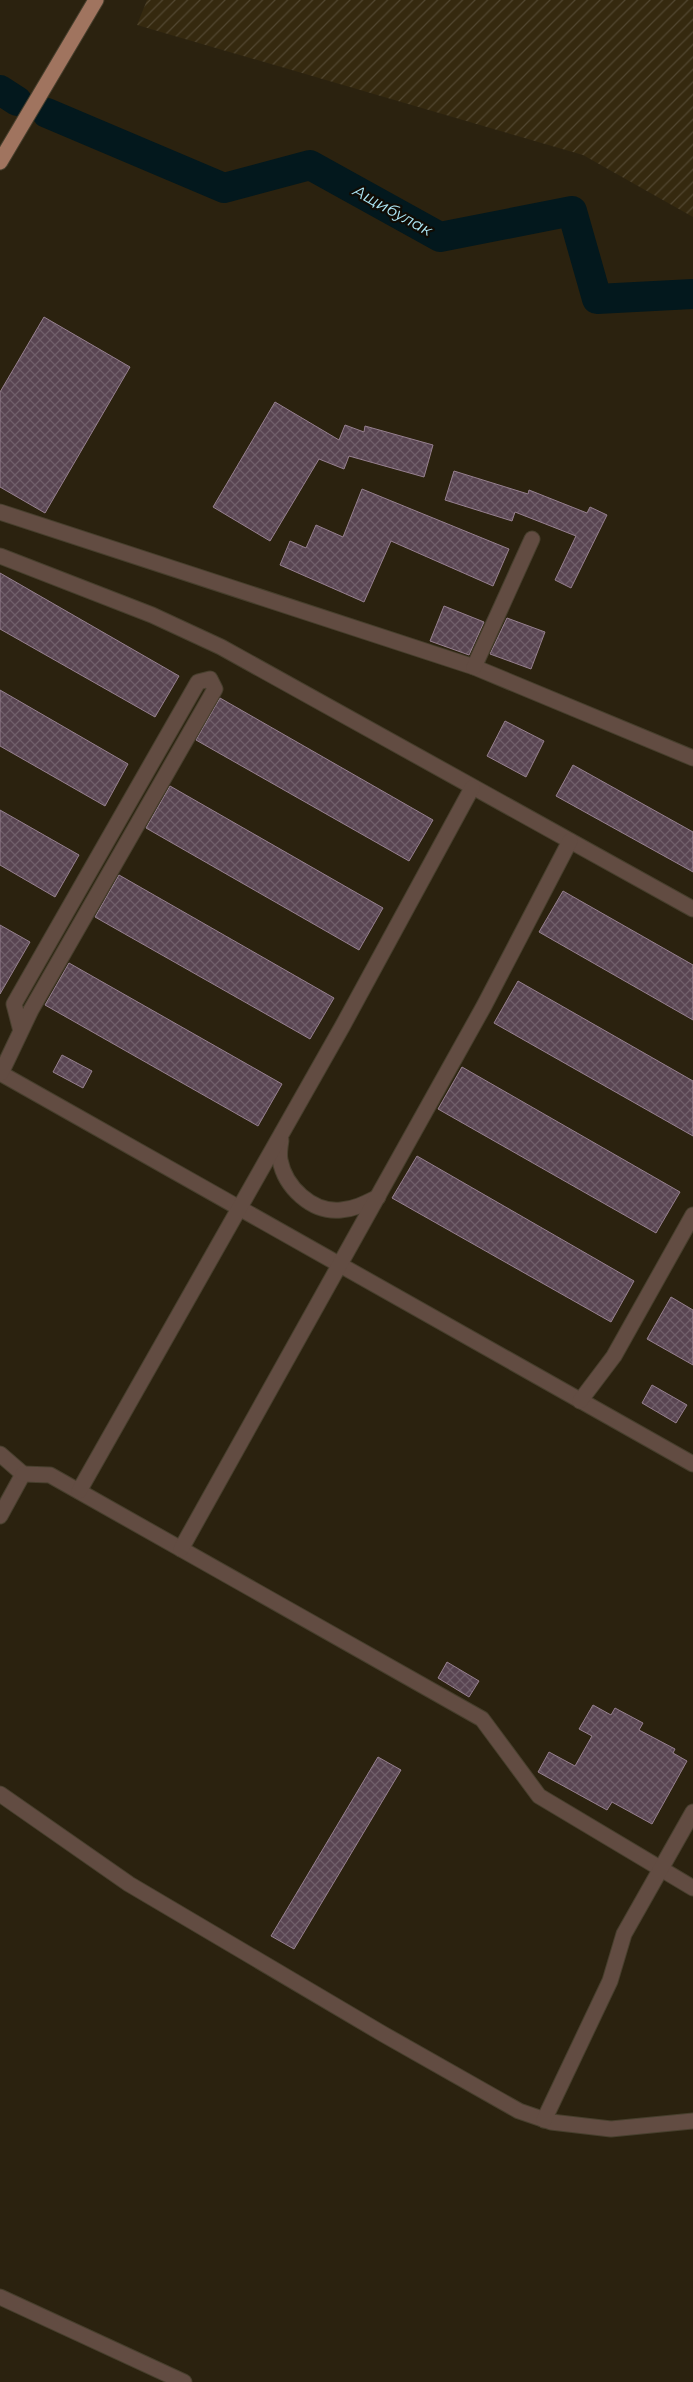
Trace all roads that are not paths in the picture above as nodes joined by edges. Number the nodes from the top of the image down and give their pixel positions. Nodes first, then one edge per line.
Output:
1 (96, 0) edge
2 (0, 162) edge
3 (0, 512) edge
4 (532, 539) dead end
5 (0, 556) edge
6 (474, 667) junction
7 (693, 758) edge
8 (472, 788) junction
9 (570, 841) junction
10 (693, 909) edge
11 (21, 1031) junction
12 (0, 1073) edge
13 (281, 1136) junction
14 (378, 1198) junction
15 (240, 1208) junction
16 (693, 1215) edge
17 (341, 1265) junction
18 (580, 1401) junction
19 (0, 1454) edge
20 (693, 1464) edge
21 (22, 1474) junction
22 (78, 1491) junction
23 (0, 1516) edge
24 (181, 1549) junction
25 (0, 1794) edge
26 (693, 1812) edge
27 (660, 1869) junction
28 (693, 1888) edge
29 (544, 2120) junction
30 (693, 2121) edge
31 (0, 2297) edge
32 (184, 2382) edge

1 - 2 main road
3 - 6 street
4 - 6 street
5 - 8 street
6 - 7 street
8 - 9 street
8 - 13 street
9 - 10 street
9 - 14 street
11 - 11 street
11 - 12 street
12 - 15 street
13 - 14 street
13 - 15 street
14 - 17 street
15 - 17 street
15 - 22 street
16 - 18 street
17 - 18 street
17 - 24 street
18 - 20 street
19 - 21 street
21 - 22 street
21 - 23 street
22 - 24 street
24 - 27 street
25 - 29 street
26 - 27 street
27 - 28 street
27 - 29 street
29 - 30 street
31 - 32 street

